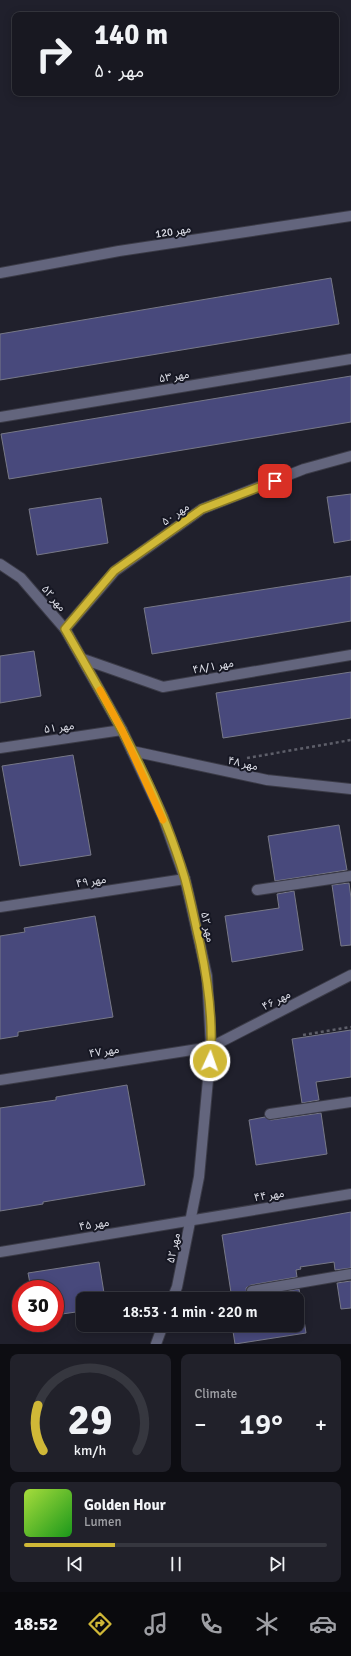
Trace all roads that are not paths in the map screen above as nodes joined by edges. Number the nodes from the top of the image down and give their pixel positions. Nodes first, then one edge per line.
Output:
1 (351, 216) edge
2 (0, 273) edge
3 (351, 359) edge
4 (0, 417) edge
5 (351, 456) edge
6 (0, 564) edge
7 (65, 629) junction
8 (351, 655) edge
9 (82, 660) junction
10 (122, 730) junction
11 (0, 748) edge
12 (132, 751) junction
13 (351, 789) edge
14 (351, 876) edge
15 (185, 879) junction
16 (257, 890) dead end
17 (0, 907) edge
18 (351, 975) edge
19 (212, 1047) junction
20 (0, 1080) edge
21 (351, 1102) edge
22 (270, 1114) dead end
23 (351, 1194) edge
24 (191, 1221) junction
25 (0, 1252) edge
26 (351, 1274) edge
27 (252, 1291) dead end
28 (175, 1292) edge
29 (160, 1332) edge
30 (156, 1344) edge

1 - 2 street, مهر 120
3 - 4 street, مهر ۵۳
5 - 7 street, مهر ۵۰
6 - 7 street, مهر ۵۲
7 - 9 street, مهر ۵۲
8 - 9 street, مهر ۴۸/۱
9 - 10 street, مهر ۵۲
10 - 11 street, مهر ۵۱
10 - 12 street, مهر ۵۲
12 - 13 street, مهر ۴۸
12 - 15 street, مهر ۵۲
14 - 16 street
15 - 17 street, مهر ۴۹
15 - 19 street, مهر ۵۲
18 - 19 street, مهر ۴۶
19 - 20 street, مهر ۴۷
19 - 24 street, مهر ۵۲
21 - 22 street
23 - 24 street, مهر ۴۴
24 - 25 street, مهر ۴۵
24 - 28 street, مهر ۵۲
26 - 27 street
29 - 30 street

